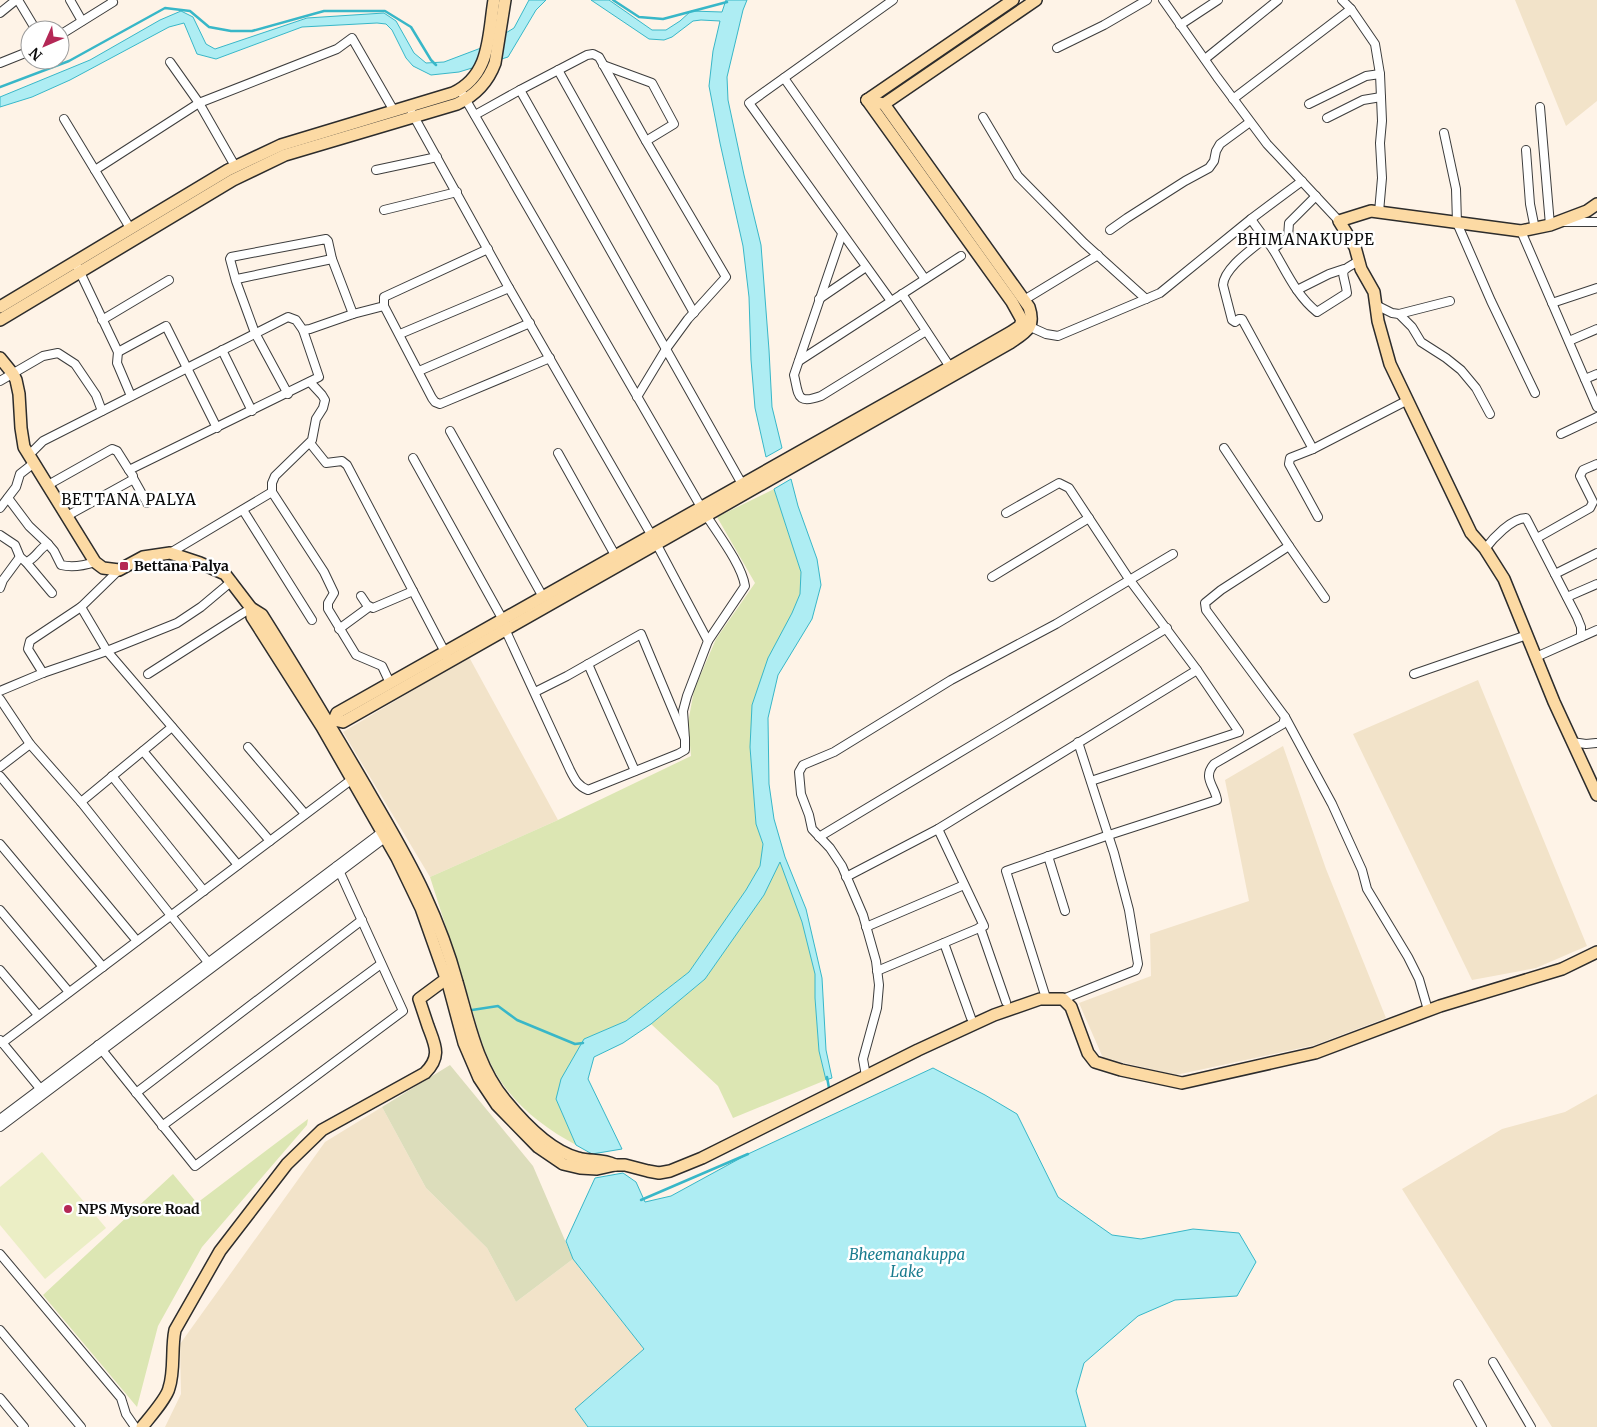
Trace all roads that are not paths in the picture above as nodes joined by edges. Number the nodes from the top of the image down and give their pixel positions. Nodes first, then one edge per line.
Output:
1 (17, 0) edge
2 (70, 0) edge
3 (112, 0) edge
4 (494, 0) edge
5 (505, 0) edge
6 (893, 0) edge
7 (1012, 0) edge
8 (1036, 0) edge
9 (1147, 0) edge
10 (1163, 0) edge
11 (1218, 0) edge
12 (1278, 0) edge
13 (1342, 0) edge
14 (1350, 9) junction
15 (0, 13) edge
16 (30, 20) edge
17 (82, 21) junction
18 (1180, 25) junction
19 (70, 29) edge
20 (494, 33) junction
21 (1057, 48) dead end
22 (20, 55) edge
23 (1205, 59) junction
24 (170, 62) dead end
25 (0, 63) edge
26 (603, 65) junction
27 (558, 70) junction
28 (1380, 74) junction
29 (784, 78) junction
30 (520, 90) junction
31 (463, 94) junction
32 (1381, 97) junction
33 (1233, 98) junction
34 (868, 100) junction
35 (199, 104) junction
36 (884, 104) junction
37 (1309, 104) dead end
38 (1540, 107) dead end
39 (394, 111) junction
40 (412, 112) junction
41 (475, 115) junction
42 (983, 117) dead end
43 (1327, 118) dead end
44 (64, 119) dead end
45 (1250, 122) junction
46 (1444, 133) dead end
47 (646, 142) junction
48 (1526, 150) dead end
49 (438, 158) junction
50 (235, 166) junction
51 (95, 170) junction
52 (376, 170) dead end
53 (1302, 181) junction
54 (457, 192) junction
55 (1316, 196) junction
56 (1597, 204) edge
57 (384, 210) dead end
58 (1379, 212) junction
59 (1251, 219) junction
60 (1339, 220) junction
61 (1597, 222) edge
62 (1457, 223) junction
63 (1554, 224) junction
64 (130, 228) junction
65 (1535, 229) junction
66 (1110, 230) dead end
67 (1521, 231) junction
68 (842, 234) junction
69 (1264, 239) junction
70 (488, 249) junction
71 (1273, 249) junction
72 (1098, 255) junction
73 (961, 256) dead end
74 (332, 259) junction
75 (1359, 260) junction
76 (78, 267) junction
77 (866, 267) junction
78 (1344, 269) junction
79 (236, 279) junction
80 (925, 279) junction
81 (169, 280) dead end
82 (509, 288) junction
83 (1597, 288) edge
84 (1297, 290) junction
85 (902, 294) junction
86 (819, 299) junction
87 (1146, 299) junction
88 (1024, 300) junction
89 (1450, 301) dead end
90 (891, 302) junction
91 (1552, 303) junction
92 (1376, 304) junction
93 (384, 306) junction
94 (0, 307) edge
95 (694, 313) junction
96 (353, 314) junction
97 (1399, 314) junction
98 (0, 320) edge
99 (102, 320) junction
100 (530, 323) junction
101 (1025, 325) junction
102 (1597, 329) edge
103 (303, 330) junction
104 (926, 330) junction
105 (255, 333) junction
106 (400, 334) junction
107 (1568, 341) junction
108 (666, 349) junction
109 (222, 350) junction
110 (118, 352) junction
111 (0, 358) edge
112 (550, 358) junction
113 (799, 361) junction
114 (188, 367) junction
115 (950, 367) junction
116 (419, 371) junction
117 (13, 374) junction
118 (1597, 374) edge
119 (1585, 379) junction
120 (0, 382) edge
121 (310, 382) junction
122 (1535, 393) dead end
123 (288, 394) junction
124 (131, 396) junction
125 (637, 397) junction
126 (1408, 400) junction
127 (1597, 407) edge
128 (102, 411) junction
129 (252, 411) junction
130 (1490, 414) dead end
131 (1597, 417) edge
132 (217, 428) junction
133 (450, 431) dead end
134 (1561, 434) dead end
135 (310, 443) junction
136 (1224, 448) dead end
137 (1313, 449) junction
138 (558, 453) dead end
139 (413, 458) dead end
140 (32, 459) junction
141 (1597, 464) edge
142 (786, 465) junction
143 (130, 470) junction
144 (133, 478) junction
145 (742, 484) junction
146 (48, 485) junction
147 (272, 492) junction
148 (8, 498) junction
149 (147, 503) dead end
150 (1594, 506) edge
151 (0, 508) edge
152 (243, 510) junction
153 (704, 511) junction
154 (1006, 513) dead end
155 (67, 516) junction
156 (1318, 517) dead end
157 (1089, 518) junction
158 (0, 535) edge
159 (1537, 538) junction
160 (654, 539) junction
161 (48, 544) junction
162 (1289, 546) junction
163 (1485, 549) junction
164 (170, 553) junction
165 (1597, 553) edge
166 (1174, 554) dead end
167 (616, 556) junction
168 (23, 560) junction
169 (95, 562) junction
170 (119, 570) junction
171 (1555, 574) junction
172 (992, 577) dead end
173 (1129, 579) junction
174 (232, 581) junction
175 (1597, 584) edge
176 (0, 588) edge
177 (413, 591) junction
178 (52, 593) dead end
179 (361, 596) dead end
180 (543, 597) junction
181 (1567, 597) junction
182 (1325, 598) dead end
183 (81, 607) junction
184 (370, 607) junction
185 (251, 608) junction
186 (312, 620) dead end
187 (504, 624) junction
188 (1167, 628) junction
189 (340, 629) junction
190 (1597, 630) edge
191 (1527, 635) junction
192 (1581, 637) junction
193 (708, 641) junction
194 (107, 651) junction
195 (447, 656) junction
196 (1536, 657) junction
197 (588, 664) junction
198 (1197, 670) junction
199 (43, 673) junction
200 (148, 674) dead end
201 (1414, 674) dead end
202 (390, 683) junction
203 (0, 691) edge
204 (535, 692) junction
205 (0, 699) edge
206 (1284, 717) junction
207 (328, 724) junction
208 (172, 728) junction
209 (686, 739) junction
210 (1078, 742) junction
211 (1572, 742) junction
212 (1596, 743) edge
213 (30, 744) junction
214 (248, 747) dead end
215 (143, 751) junction
216 (0, 767) edge
217 (635, 771) junction
218 (0, 776) edge
219 (112, 776) junction
220 (351, 780) junction
221 (1091, 781) junction
222 (1597, 795) edge
223 (80, 802) junction
224 (305, 814) junction
225 (938, 829) junction
226 (384, 834) junction
227 (1108, 834) junction
228 (819, 837) junction
229 (270, 841) junction
230 (0, 844) edge
231 (1048, 856) junction
232 (238, 865) junction
233 (338, 868) junction
234 (846, 877) junction
235 (964, 884) junction
236 (204, 891) junction
237 (0, 910) edge
238 (1065, 911) dead end
239 (171, 915) junction
240 (362, 920) junction
241 (866, 927) junction
242 (980, 927) junction
243 (137, 941) junction
244 (944, 942) junction
245 (1597, 952) edge
246 (381, 964) junction
247 (210, 965) junction
248 (103, 967) junction
249 (0, 970) edge
250 (877, 971) junction
251 (446, 979) junction
252 (69, 992) junction
253 (1046, 998) junction
254 (1063, 999) junction
255 (1006, 1002) dead end
256 (1428, 1010) junction
257 (38, 1016) junction
258 (971, 1018) dead end
259 (1, 1042) edge
260 (100, 1048) junction
261 (866, 1076) junction
262 (42, 1091) junction
263 (136, 1094) junction
264 (0, 1119) edge
265 (162, 1126) junction
266 (0, 1127) edge
267 (615, 1165) junction
268 (0, 1254) edge
269 (0, 1330) edge
270 (1493, 1362) dead end
271 (1458, 1384) dead end
272 (0, 1398) edge
273 (133, 1424) edge
274 (24, 1427) edge
275 (81, 1427) edge
276 (123, 1427) edge
277 (142, 1427) edge
278 (1482, 1427) edge
279 (1531, 1427) edge

1 - 15 street
1 - 16 street
2 - 17 street
3 - 17 street
4 - 20 street
5 - 20 street
6 - 29 street
7 - 34 street
8 - 36 street
9 - 21 street
10 - 18 street
11 - 18 street
12 - 23 street
13 - 14 street
14 - 28 street
14 - 33 street
17 - 19 street
18 - 23 street
20 - 31 street
20 - 31 street
22 - 25 street
23 - 33 street
24 - 35 street
26 - 27 street
26 - 47 street
26 - 47 street
27 - 30 street
27 - 95 street
28 - 32 street
28 - 37 street
29 - 68 street
29 - 80 street
30 - 41 street
30 - 108 street
31 - 40 street
31 - 41 street
32 - 43 street
32 - 58 street
33 - 45 street
34 - 36 street
34 - 101 street
35 - 39 street
35 - 50 street
35 - 51 street
36 - 88 street
38 - 63 street
39 - 40 street
39 - 50 street
40 - 49 street
40 - 76 street
41 - 125 street
42 - 72 street
44 - 51 street
45 - 53 street
45 - 66 street
46 - 62 street
47 - 95 street
48 - 65 street
49 - 52 street
49 - 54 street
50 - 64 street
51 - 64 street
53 - 55 street
53 - 59 street
54 - 57 street
54 - 70 street
55 - 60 street
55 - 71 street
56 - 63 street
58 - 60 street
58 - 62 street
59 - 69 street
59 - 87 street
60 - 75 street
61 - 63 street
62 - 67 street
62 - 122 street
63 - 65 street
64 - 76 street
65 - 67 street
67 - 91 street
68 - 77 street
68 - 86 street
69 - 71 street
69 - 137 street
70 - 82 street
70 - 93 street
71 - 84 street
72 - 87 street
72 - 88 street
73 - 80 street
74 - 79 street
74 - 79 street
74 - 96 street
75 - 78 street
75 - 92 street
76 - 94 street
76 - 98 street
76 - 99 street
77 - 86 street
77 - 90 street
78 - 84 street
78 - 84 street
79 - 105 street
80 - 85 street
81 - 99 street
82 - 100 street
82 - 106 street
83 - 91 street
85 - 90 street
85 - 104 street
86 - 113 street
87 - 101 street
88 - 101 street
89 - 97 street
90 - 113 street
91 - 107 street
92 - 97 street
92 - 126 street
93 - 96 street
93 - 106 street
95 - 108 street
96 - 103 street
97 - 130 street
99 - 110 street
100 - 112 street
100 - 116 street
101 - 115 street
101 - 142 street
102 - 107 street
103 - 105 street
103 - 121 street
104 - 113 street
104 - 115 street
105 - 109 street
105 - 123 street
106 - 116 street
107 - 119 street
108 - 125 street
108 - 145 street
109 - 114 street
109 - 129 street
110 - 114 street
110 - 124 street
111 - 117 street
112 - 116 street
112 - 160 street
114 - 124 street
114 - 132 street
115 - 142 street
117 - 120 street
117 - 128 street
117 - 140 street
118 - 119 street
119 - 127 street
121 - 123 street
121 - 135 street
123 - 129 street
124 - 128 street
125 - 153 street
126 - 137 street
126 - 163 street
128 - 140 street
129 - 132 street
131 - 134 street
132 - 143 street
133 - 180 street
135 - 147 street
135 - 177 street
136 - 162 street
137 - 156 street
138 - 167 street
139 - 187 street
140 - 146 street
140 - 148 street
141 - 150 street
142 - 145 street
142 - 153 street
143 - 144 street
143 - 146 street
144 - 149 street
144 - 155 street
145 - 153 street
146 - 155 street
147 - 152 street
147 - 189 street
148 - 151 street
148 - 161 street
150 - 159 street
152 - 164 street
152 - 186 street
153 - 160 street
153 - 193 street
154 - 157 street
155 - 169 street
157 - 172 street
157 - 173 street
158 - 168 street
159 - 163 street
159 - 171 street
160 - 167 street
160 - 187 street
160 - 193 street
161 - 168 street
161 - 169 street
162 - 182 street
162 - 206 street
163 - 191 street
164 - 170 street
164 - 174 street
165 - 171 street
166 - 173 street
167 - 180 street
168 - 176 street
168 - 178 street
169 - 170 street
170 - 183 street
171 - 181 street
173 - 188 street
173 - 228 street
174 - 185 street
174 - 194 street
175 - 181 street
177 - 184 street
177 - 195 street
179 - 184 street
180 - 187 street
181 - 192 street
183 - 194 street
183 - 199 street
184 - 189 street
185 - 200 street
185 - 207 street
187 - 195 street
187 - 204 street
188 - 198 street
188 - 228 street
189 - 202 street
190 - 192 street
191 - 196 street
191 - 201 street
192 - 196 street
193 - 209 street
194 - 199 street
194 - 208 street
195 - 202 street
195 - 207 street
196 - 211 street
197 - 204 street
197 - 209 street
197 - 217 street
198 - 210 street
198 - 221 street
199 - 203 street
202 - 207 street
204 - 217 street
205 - 213 street
206 - 227 street
206 - 256 street
207 - 220 street
207 - 267 street
208 - 215 street
208 - 229 street
209 - 217 street
210 - 221 street
210 - 225 street
211 - 212 street
211 - 222 street
213 - 216 street
213 - 223 street
214 - 224 street
215 - 219 street
215 - 232 street
218 - 243 street
219 - 223 street
219 - 236 street
220 - 224 street
220 - 226 street
221 - 227 street
223 - 239 street
224 - 229 street
225 - 234 street
225 - 235 street
226 - 233 street
226 - 251 street
227 - 231 street
227 - 254 street
228 - 234 street
229 - 232 street
230 - 248 street
231 - 238 street
231 - 253 street
232 - 236 street
233 - 240 street
233 - 247 street
234 - 241 street
235 - 241 street
235 - 242 street
236 - 239 street
237 - 252 street
239 - 243 street
239 - 247 street
240 - 246 street
240 - 263 street
241 - 250 street
242 - 244 street
242 - 255 street
243 - 248 street
244 - 250 street
244 - 258 street
245 - 256 street
246 - 265 street
246 - 265 street
247 - 260 street
248 - 252 street
249 - 257 street
250 - 261 street
251 - 267 street
251 - 277 street
252 - 257 street
253 - 254 street
253 - 261 street
254 - 256 street
257 - 259 street
259 - 262 street
260 - 262 street
260 - 263 street
261 - 267 street
262 - 264 street
262 - 266 street
263 - 265 street
268 - 273 street
269 - 275 street
270 - 279 street
271 - 278 street
272 - 274 street
273 - 276 street

